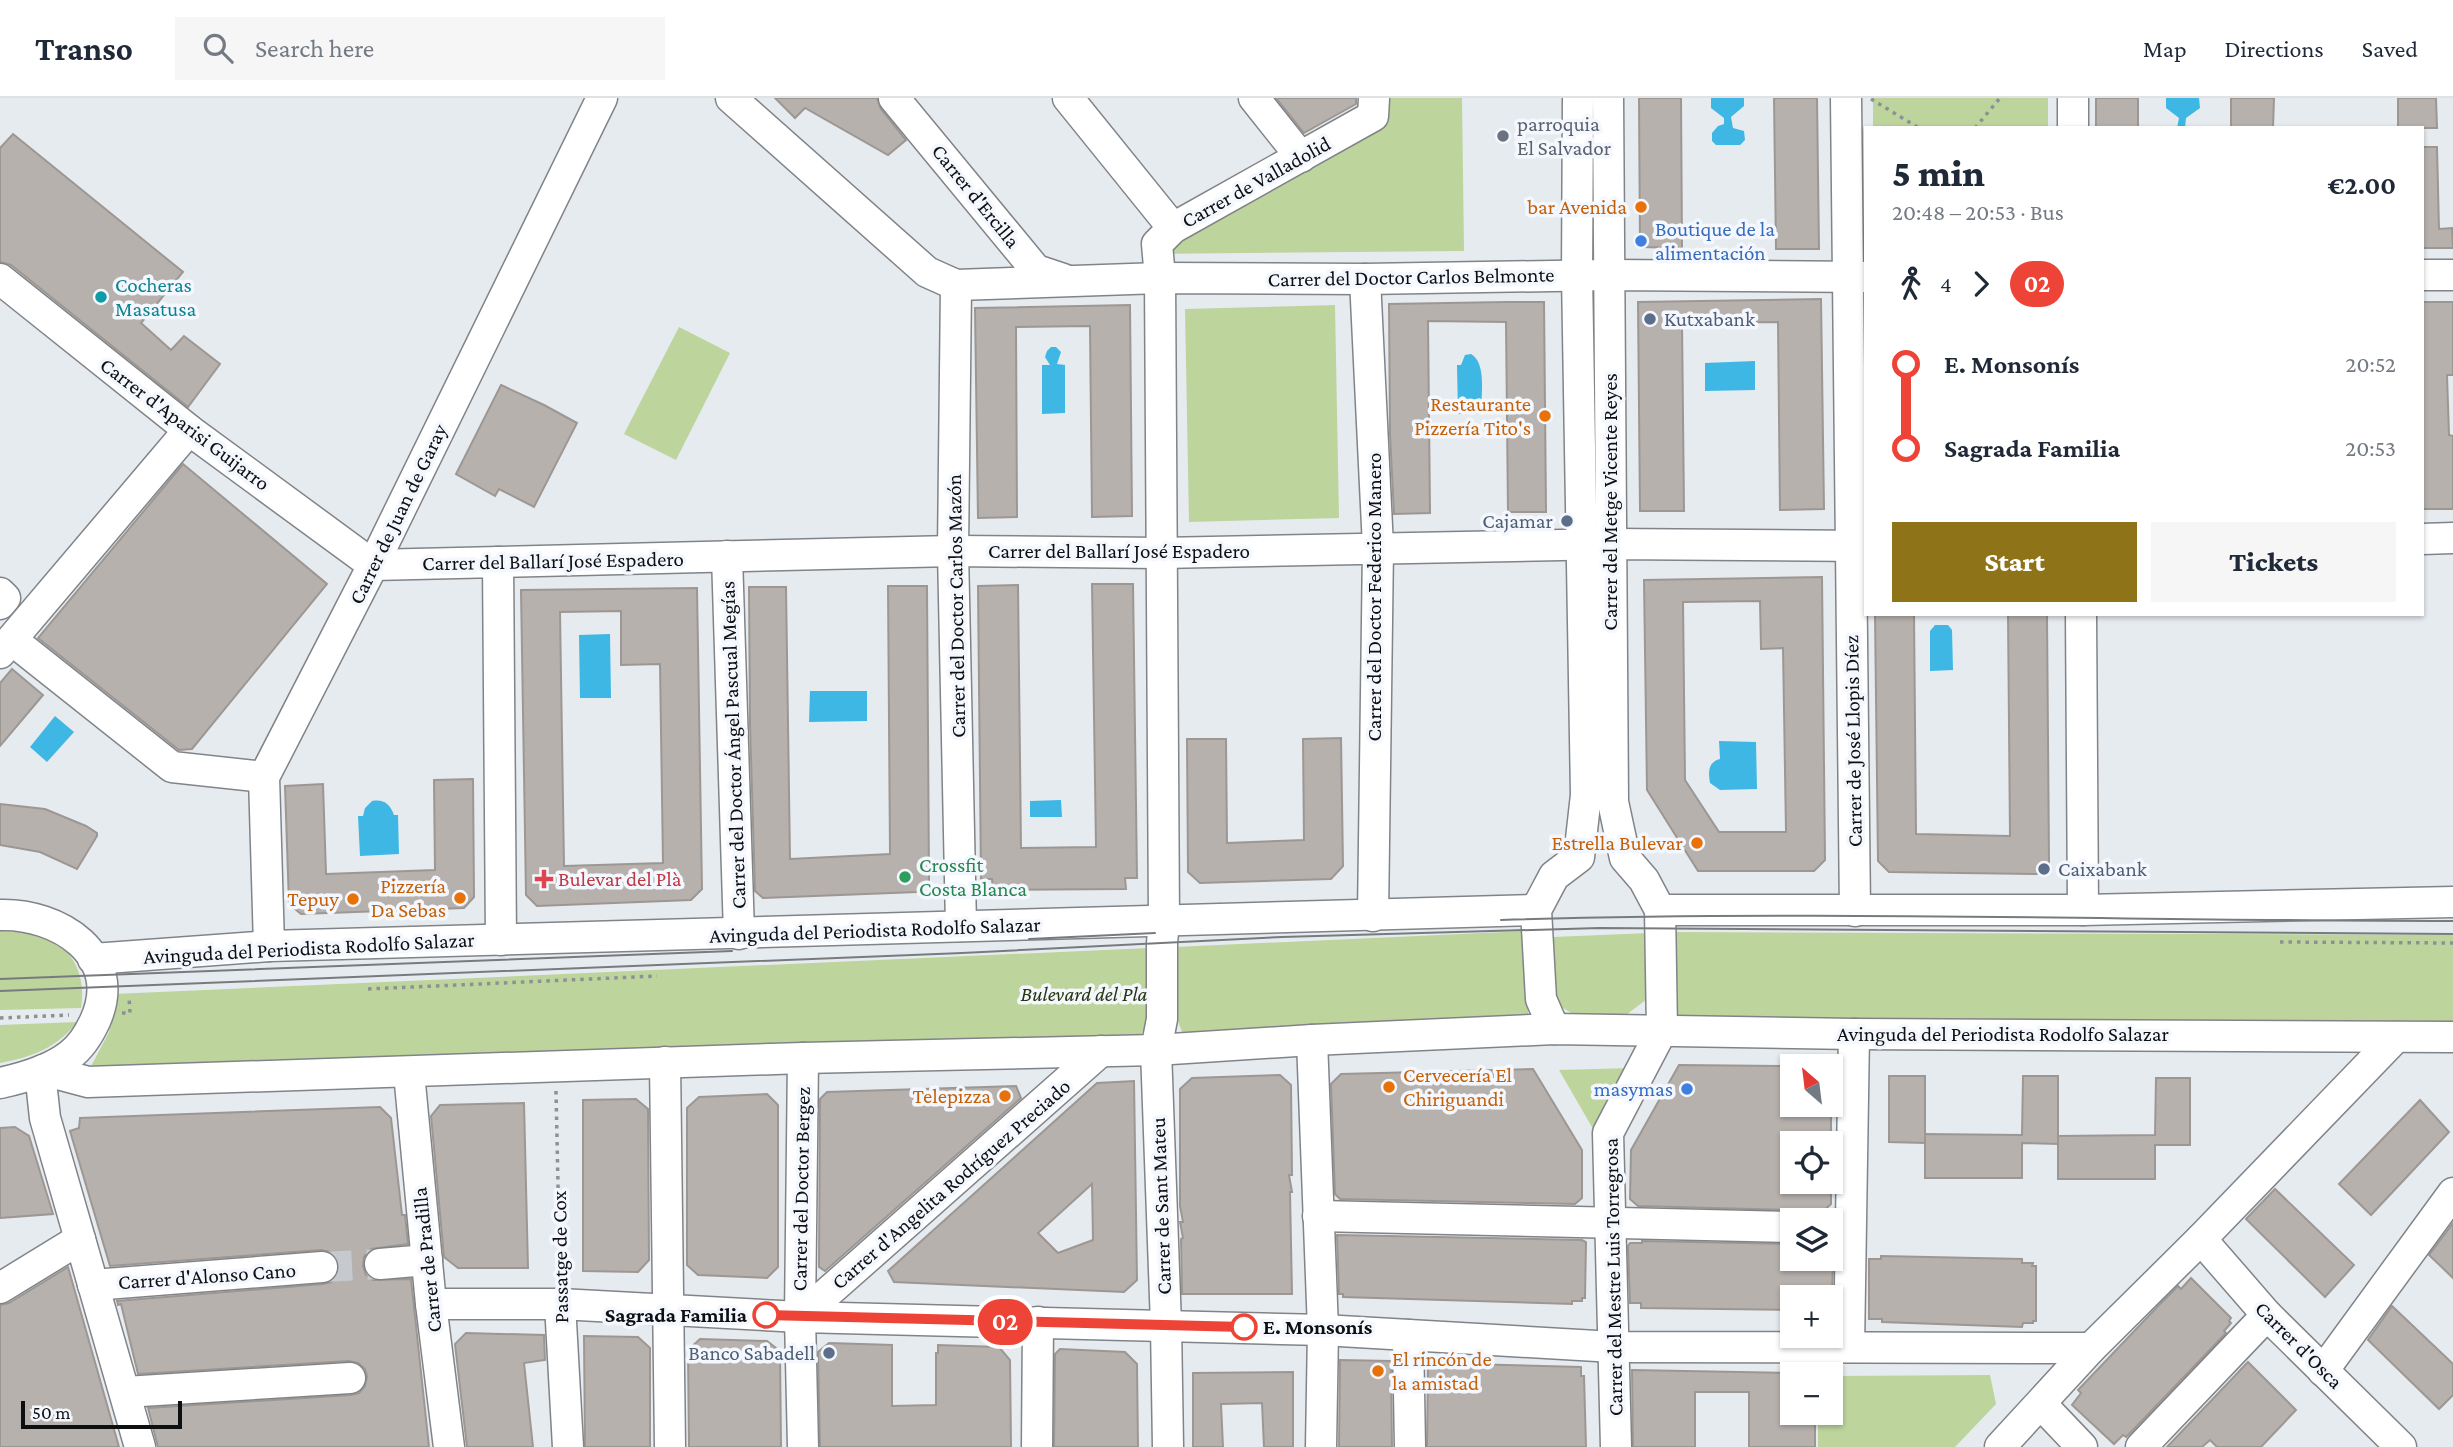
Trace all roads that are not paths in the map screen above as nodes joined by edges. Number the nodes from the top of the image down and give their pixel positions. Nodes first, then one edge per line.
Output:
1 (602, 98) edge
2 (731, 98) edge
3 (894, 98) edge
4 (1068, 98) edge
5 (1254, 98) edge
6 (1374, 98) edge
7 (1578, 98) edge
8 (1608, 98) edge
9 (1846, 98) edge
10 (2073, 98) edge
11 (2073, 126) edge
12 (1301, 157) junction
13 (1173, 228) junction
14 (1577, 275) junction
15 (1609, 275) junction
16 (2424, 275) edge
17 (2453, 275) edge
18 (1856, 277) edge
19 (1160, 278) junction
20 (0, 279) edge
21 (1365, 279) junction
22 (1067, 281) junction
23 (956, 285) junction
24 (189, 429) junction
25 (2424, 538) edge
26 (2453, 538) edge
27 (1595, 544) junction
28 (1858, 546) edge
29 (1378, 547) junction
30 (953, 551) junction
31 (1161, 553) junction
32 (727, 556) junction
33 (498, 562) junction
34 (373, 565) junction
35 (0, 593) edge
36 (0, 604) edge
37 (2081, 616) edge
38 (5, 644) edge
39 (264, 777) junction
40 (1579, 858) junction
41 (1625, 858) junction
42 (2453, 902) edge
43 (1536, 910) junction
44 (2083, 910) junction
45 (1660, 911) junction
46 (1855, 911) junction
47 (0, 915) edge
48 (1373, 916) junction
49 (1164, 921) junction
50 (961, 926) junction
51 (739, 934) junction
52 (501, 940) junction
53 (269, 946) junction
54 (93, 959) junction
55 (1554, 1029) junction
56 (1662, 1030) junction
57 (1854, 1034) junction
58 (2396, 1037) junction
59 (2453, 1037) edge
60 (1312, 1040) junction
61 (1156, 1050) junction
62 (1101, 1051) junction
63 (803, 1058) junction
64 (665, 1062) junction
65 (42, 1071) junction
66 (408, 1073) junction
67 (0, 1083) edge
68 (2453, 1193) edge
69 (1842, 1208) edge
70 (1318, 1216) junction
71 (1611, 1222) junction
72 (1780, 1227) edge
73 (80, 1239) junction
74 (2202, 1239) junction
75 (1843, 1258) edge
76 (427, 1260) junction
77 (380, 1264) tunnel mouth
78 (322, 1268) tunnel mouth
79 (93, 1285) junction
80 (0, 1288) edge
81 (431, 1304) junction
82 (560, 1304) junction
83 (668, 1309) junction
84 (2267, 1315) junction
85 (800, 1317) junction
86 (1038, 1322) junction
87 (1166, 1325) junction
88 (1323, 1330) junction
89 (1408, 1335) junction
90 (1614, 1347) junction
91 (1849, 1347) junction
92 (2091, 1348) junction
93 (2323, 1371) junction
94 (350, 1378) dead end
95 (125, 1392) junction
96 (2040, 1404) junction
97 (140, 1447) edge
98 (449, 1447) edge
99 (568, 1447) edge
100 (670, 1447) edge
101 (803, 1447) edge
102 (1037, 1447) edge
103 (1168, 1447) edge
104 (1321, 1447) edge
105 (1410, 1447) edge
106 (1616, 1447) edge
107 (2000, 1447) edge
108 (2082, 1447) edge
109 (2141, 1447) edge
110 (2400, 1447) edge

1 - 34 street, Carrer de Juan de Garay
2 - 23 street
3 - 22 street, Carrer d'Ercilla
4 - 13 street
5 - 12 street
6 - 12 street, Carrer de Valladolid
7 - 14 street, Carrer del Metge Vicente Reyes
8 - 15 street, Carrer del Metge Vicente Reyes
9 - 18 street, Carrer de José Llopis Díez
10 - 11 street
12 - 13 street, Carrer de Valladolid
13 - 19 street, Carrer de Valladolid
14 - 15 street, Carrer del Doctor Carlos Belmonte
14 - 21 street, Carrer del Doctor Carlos Belmonte
14 - 27 street, Carrer del Metge Vicente Reyes
15 - 18 street, Carrer del Doctor Carlos Belmonte
15 - 27 street, Carrer del Metge Vicente Reyes
16 - 17 street
18 - 28 street, Carrer de José Llopis Díez
19 - 21 street, Carrer del Doctor Carlos Belmonte
19 - 22 street, Carrer del Doctor Carlos Belmonte
19 - 31 street, Carrer de Sant Mateu
20 - 24 street, Carrer d'Aparisi Guijarro
21 - 29 street, Carrer del Doctor Federico Manero
22 - 23 street, Carrer del Doctor Carlos Belmonte
23 - 30 street, Carrer del Doctor Carlos Mazón
24 - 34 street, Carrer d'Aparisi Guijarro
24 - 38 street
25 - 26 street
27 - 28 street, Carrer del Ballarí José Espadero
27 - 29 street, Carrer del Ballarí José Espadero
27 - 40 street, Carrer del Metge Vicente Reyes
27 - 41 street, Carrer del Metge Vicente Reyes
28 - 46 street, Carrer de José Llopis Díez
29 - 31 street, Carrer del Ballarí José Espadero
29 - 48 street, Carrer del Doctor Federico Manero
30 - 31 street, Carrer del Ballarí José Espadero
30 - 32 street, Carrer del Ballarí José Espadero
30 - 50 street, Carrer del Doctor Carlos Mazón
31 - 49 street, Carrer de Sant Mateu
32 - 33 street, Carrer del Ballarí José Espadero
32 - 51 street, Carrer del Doctor Ángel Pascual Megías
33 - 34 street, Carrer del Ballarí José Espadero
33 - 52 street
34 - 39 street, Carrer de Juan de Garay
35 - 36 street
37 - 44 street
38 - 39 street
39 - 53 street, Carrer de Juan de Garay
40 - 41 street
40 - 43 street
41 - 45 street
42 - 44 street
43 - 48 street, Avinguda del Periodista Rodolfo Salazar
43 - 55 street
44 - 46 street
45 - 46 street
45 - 56 street, Carrer del Mestre Luis Torregrosa
47 - 54 street
48 - 49 street, Avinguda del Periodista Rodolfo Salazar
49 - 50 street, Avinguda del Periodista Rodolfo Salazar
49 - 61 street, Carrer de Sant Mateu
50 - 51 street, Avinguda del Periodista Rodolfo Salazar
51 - 52 street, Avinguda del Periodista Rodolfo Salazar
52 - 53 street, Avinguda del Periodista Rodolfo Salazar
53 - 54 street, Avinguda del Periodista Rodolfo Salazar
54 - 65 street
55 - 56 street, Avinguda del Periodista Rodolfo Salazar
55 - 60 street, Avinguda del Periodista Rodolfo Salazar
56 - 57 street, Avinguda del Periodista Rodolfo Salazar
56 - 71 street, Carrer del Mestre Luis Torregrosa
57 - 58 street, Avinguda del Periodista Rodolfo Salazar
57 - 69 street
58 - 59 street, Avinguda del Periodista Rodolfo Salazar
58 - 74 street
60 - 61 street, Avinguda del Periodista Rodolfo Salazar
60 - 70 street
61 - 62 street, Avinguda del Periodista Rodolfo Salazar
61 - 87 street, Carrer de Sant Mateu
62 - 63 street, Avinguda del Periodista Rodolfo Salazar
62 - 85 street, Carrer d'Angelita Rodríguez Preciado
63 - 64 street, Avinguda del Periodista Rodolfo Salazar
63 - 85 street, Carrer del Doctor Bergez
64 - 66 street, Avinguda del Periodista Rodolfo Salazar
64 - 83 street
65 - 66 street, Avinguda del Periodista Rodolfo Salazar
65 - 67 street
65 - 73 street, Carrer d'Alonso Cano
66 - 76 street, Carrer de Pradilla
68 - 93 street
70 - 71 street
70 - 88 street
71 - 72 street
71 - 90 street, Carrer del Mestre Luis Torregrosa
73 - 79 street, Carrer d'Alonso Cano
73 - 80 street
74 - 84 street, Carrer d'Osca
74 - 92 street
75 - 91 street
76 - 77 street
76 - 81 street, Carrer de Pradilla
78 - 79 street, Carrer d'Alonso Cano
79 - 95 street, Carrer d'Alonso Cano
81 - 82 street
81 - 98 street, Carrer de Pradilla
82 - 83 street
82 - 99 street, Passatge de Cox
83 - 85 street
83 - 100 street
84 - 93 street, Carrer d'Osca
84 - 109 street
85 - 86 street
85 - 101 street, Carrer del Doctor Bergez
86 - 87 street
86 - 102 street
87 - 88 street
87 - 103 street, Carrer de Sant Mateu
88 - 89 street
88 - 104 street
89 - 90 street
89 - 105 street
90 - 91 street
90 - 106 street, Carrer del Mestre Luis Torregrosa
91 - 92 street
92 - 96 street
93 - 110 street, Carrer d'Osca
94 - 95 street
95 - 97 street, Carrer d'Alonso Cano
96 - 107 street
96 - 108 street

